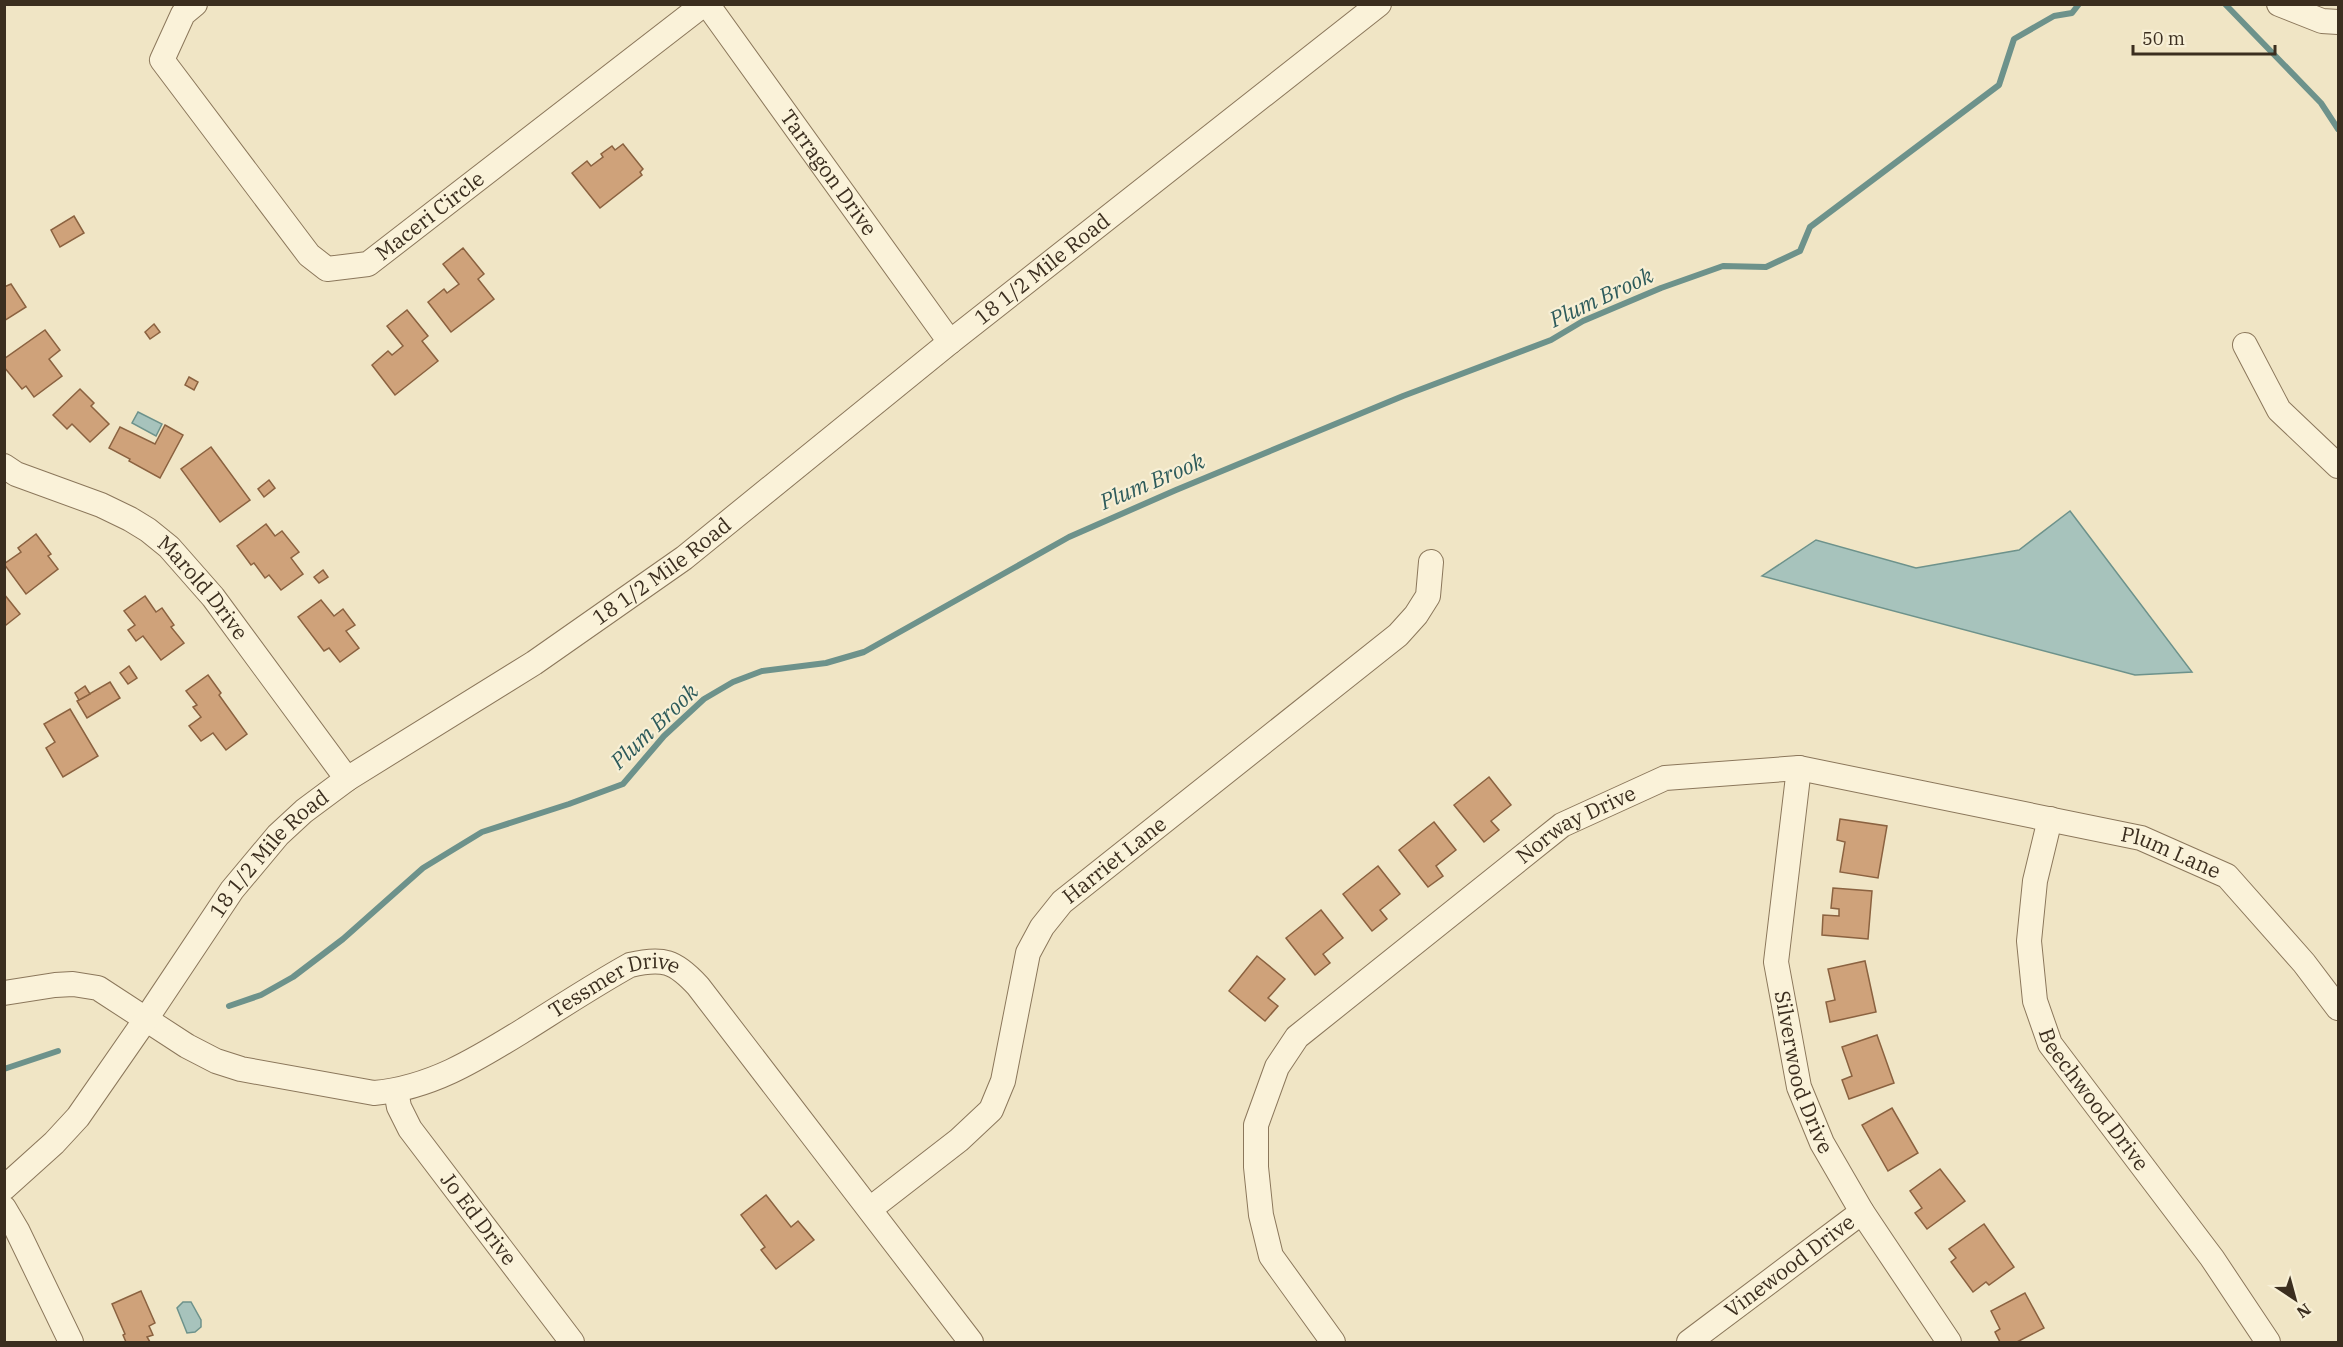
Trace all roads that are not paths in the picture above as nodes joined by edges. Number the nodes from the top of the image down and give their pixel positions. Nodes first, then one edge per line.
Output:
1 (195, 4) edge
2 (705, 4) edge
3 (1379, 4) edge
4 (2280, 5) edge
5 (2338, 22) edge
6 (950, 342) junction
7 (2245, 345) dead end
8 (2338, 466) edge
9 (8, 476) edge
10 (1431, 562) dead end
11 (1800, 768) junction
12 (347, 779) junction
13 (2050, 819) junction
14 (4, 993) edge
15 (2338, 1008) edge
16 (146, 1020) junction
17 (396, 1091) junction
18 (4, 1188) edge
19 (4, 1208) edge
20 (870, 1209) junction
21 (1862, 1212) junction
22 (71, 1342) edge
23 (572, 1342) edge
24 (971, 1342) edge
25 (1333, 1342) edge
26 (1689, 1342) edge
27 (1949, 1342) edge
28 (2268, 1342) edge

1 - 2 street, Maceri Circle
2 - 6 street, Tarragon Drive
3 - 6 street, 18 1/2 Mile Road
4 - 5 street
6 - 12 street, 18 1/2 Mile Road
7 - 8 street
9 - 12 street, Marold Drive
10 - 20 street, Harriet Lane
11 - 13 street, Norway Drive
11 - 21 street, Silverwood Drive
11 - 25 street, Norway Drive
12 - 16 street, 18 1/2 Mile Road
13 - 15 street, Plum Lane
13 - 28 street, Beechwood Drive
14 - 16 street, Tessmer Drive
16 - 17 street, Tessmer Drive
16 - 18 street, 18 1/2 Mile Road
17 - 20 street, Tessmer Drive
17 - 23 street, Jo Ed Drive
19 - 22 street
20 - 24 street, Tessmer Drive
21 - 26 street, Vinewood Drive
21 - 27 street, Silverwood Drive

